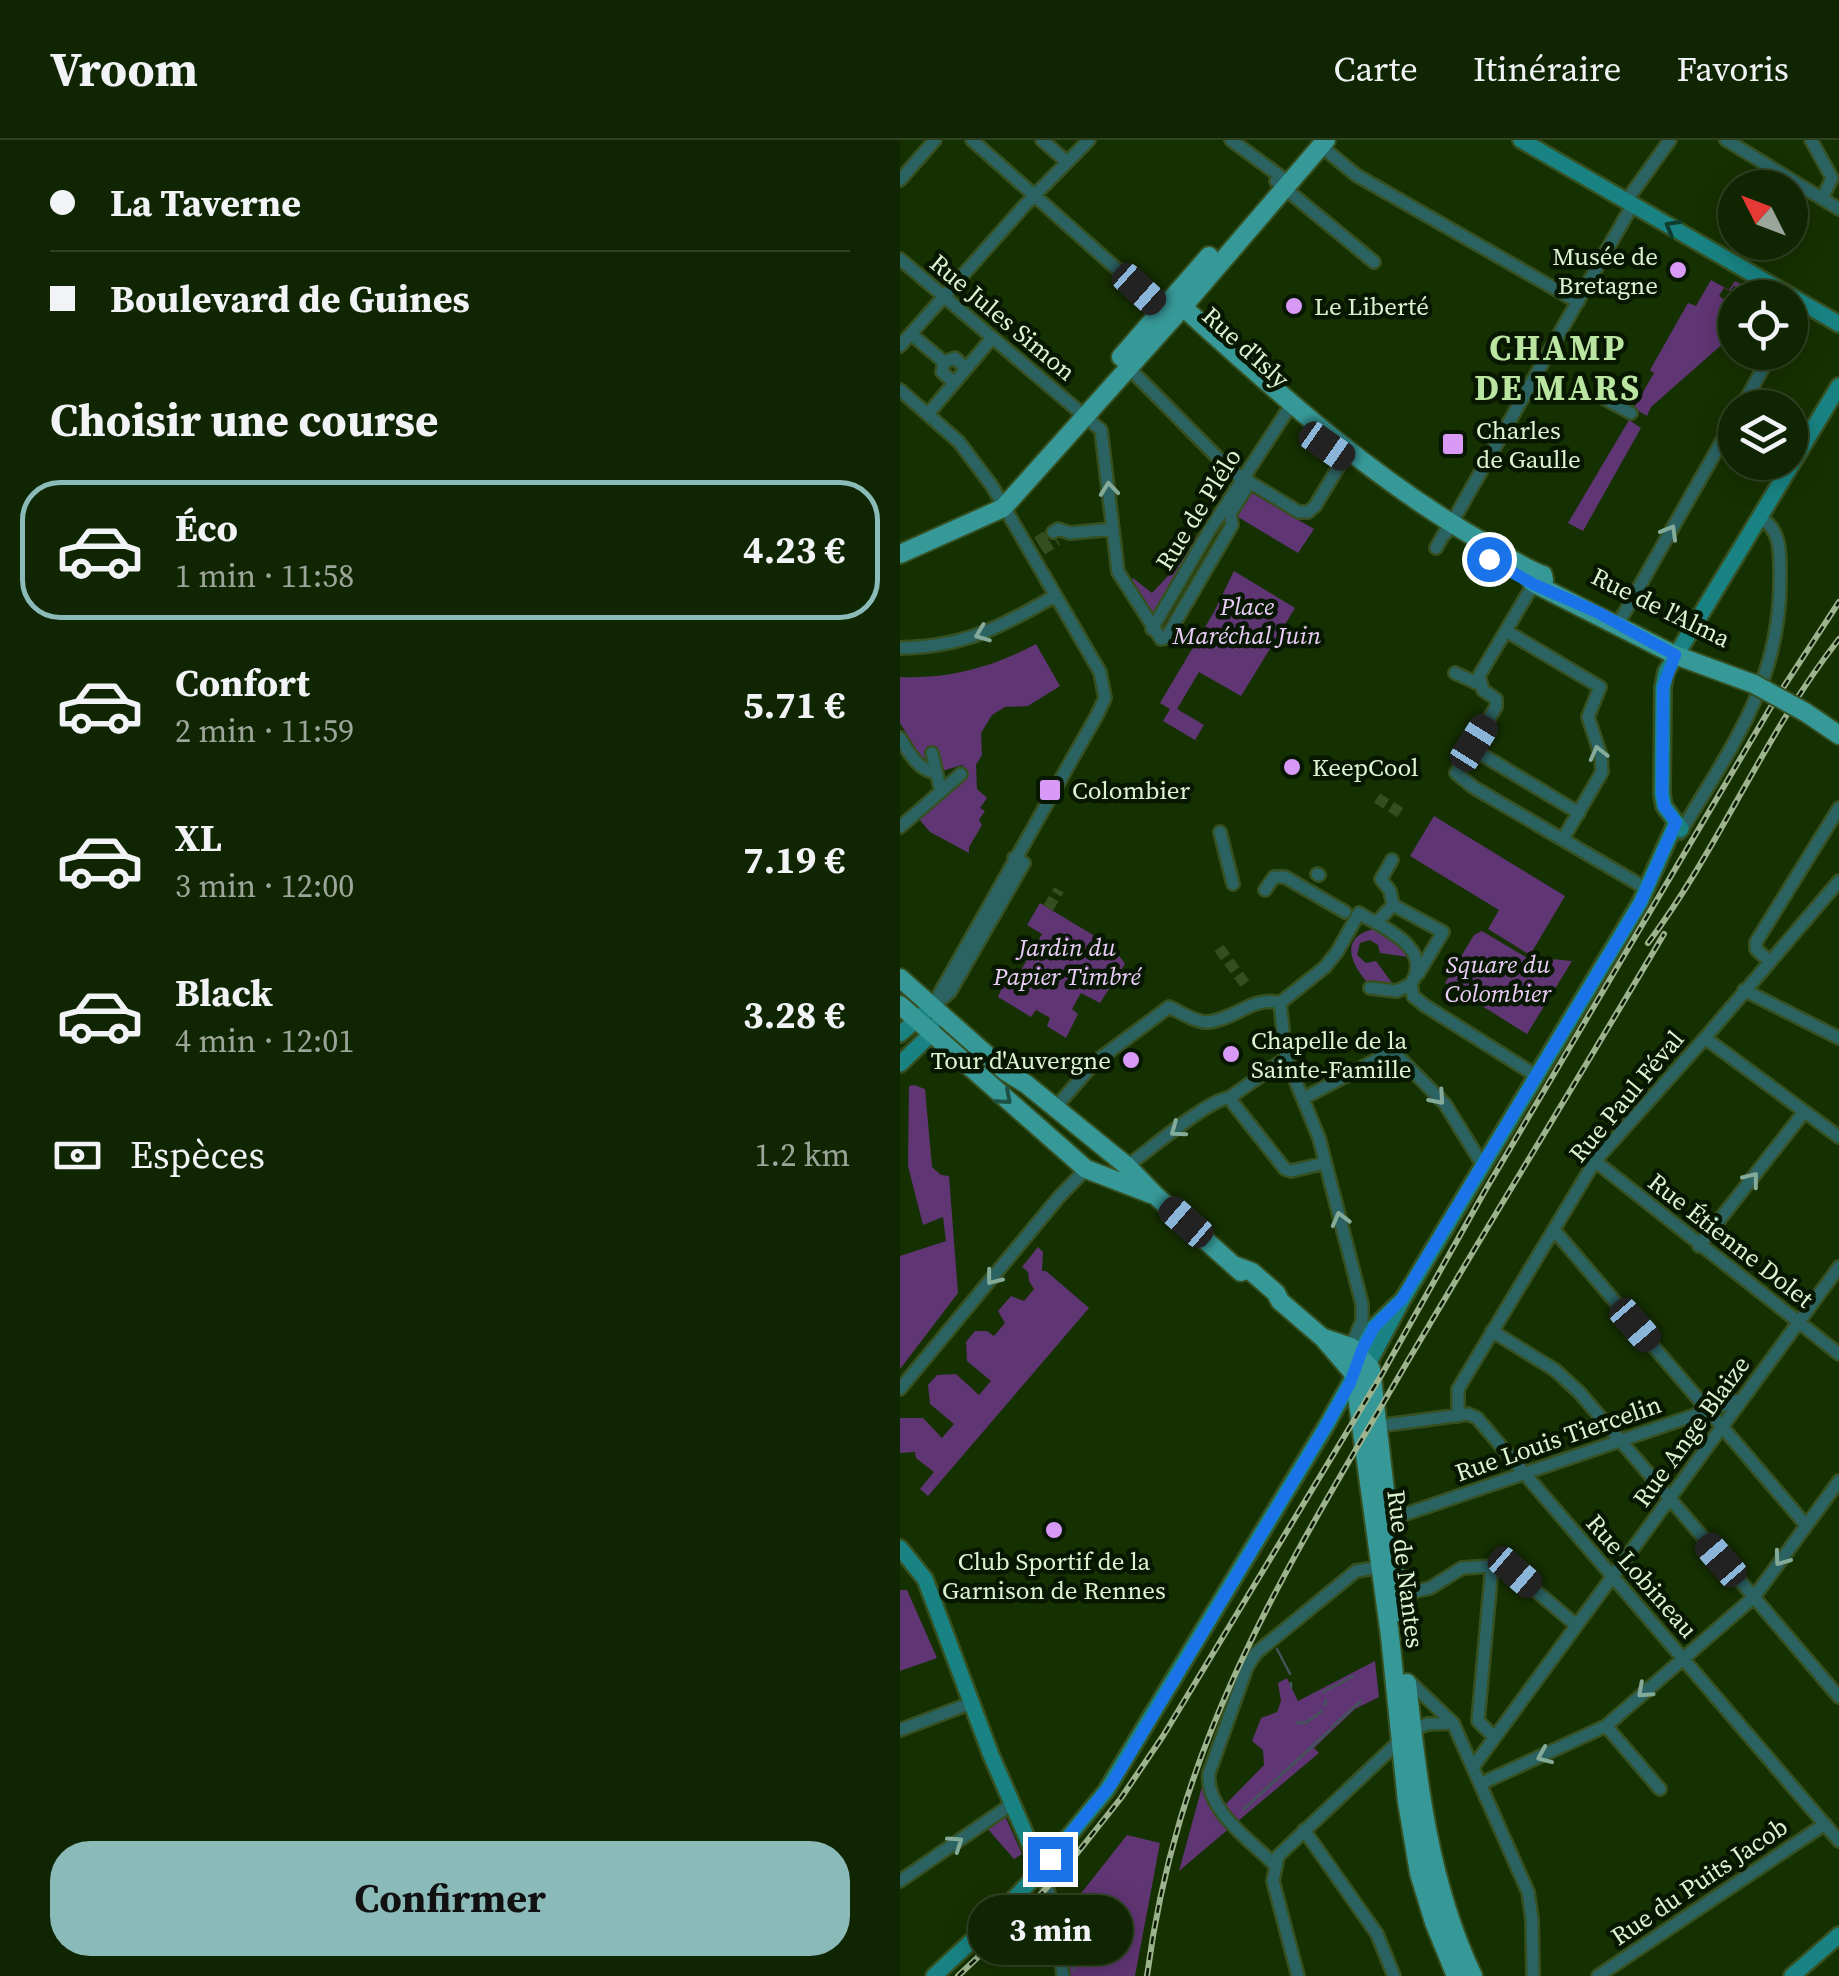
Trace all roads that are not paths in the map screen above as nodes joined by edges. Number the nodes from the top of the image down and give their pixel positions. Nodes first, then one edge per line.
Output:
1 (935, 140) edge
2 (972, 140) edge
3 (1042, 140) edge
4 (1088, 140) edge
5 (1231, 140) edge
6 (1522, 140) edge
7 (1670, 140) edge
8 (1726, 140) edge
9 (1811, 140) edge
10 (1319, 142) edge
11 (1067, 162) junction
12 (900, 180) edge
13 (1282, 182) junction
14 (1034, 195) junction
15 (1822, 198) junction
16 (1630, 202) junction
17 (1839, 210) edge
18 (900, 259) edge
19 (1374, 262) dead end
20 (1763, 280) edge
21 (944, 298) junction
22 (1578, 302) junction
23 (1808, 307) edge
24 (1174, 311) junction
25 (1839, 324) edge
26 (912, 334) junction
27 (992, 338) junction
28 (900, 346) edge
29 (944, 362) junction
30 (1128, 367) junction
31 (964, 368) junction
32 (952, 381) junction
33 (1839, 386) edge
34 (900, 390) edge
35 (1606, 399) dead end
36 (1287, 410) junction
37 (1081, 413) junction
38 (928, 414) junction
39 (1630, 414) dead end
40 (1718, 448) edge
41 (1344, 458) junction
42 (1247, 480) junction
43 (1000, 502) junction
44 (1758, 516) junction
45 (1113, 529) junction
46 (1445, 534) junction
47 (1055, 536) tunnel mouth
48 (900, 544) edge
49 (900, 554) edge
50 (1536, 580) junction
51 (1055, 596) junction
52 (1622, 617) junction
53 (1152, 629) junction
54 (1506, 631) junction
55 (900, 648) edge
56 (1677, 651) junction
57 (1455, 673) dead end
58 (1479, 684) junction
59 (1839, 735) edge
60 (900, 738) edge
61 (1471, 748) junction
62 (932, 753) dead end
63 (934, 772) junction
64 (961, 774) dead end
65 (941, 792) junction
66 (1838, 808) edge
67 (1579, 813) junction
68 (900, 828) edge
69 (1678, 828) junction
70 (1220, 832) dead end
71 (1563, 839) junction
72 (1392, 860) dead end
73 (1838, 883) edge
74 (1233, 884) dead end
75 (1647, 889) junction
76 (1265, 890) dead end
77 (1391, 908) junction
78 (1344, 912) dead end
79 (1376, 922) junction
80 (1769, 960) junction
81 (900, 978) edge
82 (1413, 981) junction
83 (1370, 988) dead end
84 (1744, 990) junction
85 (1280, 1003) junction
86 (900, 1005) edge
87 (932, 1007) junction
88 (915, 1020) junction
89 (932, 1033) junction
90 (900, 1034) edge
91 (1706, 1038) junction
92 (1839, 1038) edge
93 (1286, 1058) junction
94 (900, 1064) edge
95 (1535, 1074) junction
96 (1229, 1098) junction
97 (1304, 1098) junction
98 (1055, 1108) junction
99 (1804, 1112) junction
100 (1839, 1137) edge
101 (1595, 1161) junction
102 (1326, 1163) junction
103 (1482, 1164) junction
104 (1127, 1166) junction
105 (1086, 1169) junction
106 (1156, 1196) junction
107 (1554, 1230) junction
108 (1700, 1246) junction
109 (1839, 1267) edge
110 (1402, 1299) junction
111 (1364, 1314) junction
112 (1384, 1317) junction
113 (1798, 1323) junction
114 (1492, 1331) junction
115 (1323, 1338) junction
116 (1839, 1354) edge
117 (1358, 1366) junction
118 (900, 1389) edge
119 (1742, 1399) junction
120 (1709, 1410) junction
121 (1360, 1416) junction
122 (1458, 1416) junction
123 (1331, 1421) junction
124 (1378, 1426) junction
125 (1723, 1426) junction
126 (1620, 1441) junction
127 (1525, 1474) junction
128 (1839, 1480) edge
129 (1668, 1499) junction
130 (1388, 1520) junction
131 (1806, 1524) junction
132 (902, 1555) edge
133 (1492, 1566) junction
134 (1381, 1567) junction
135 (1612, 1576) junction
136 (1397, 1595) junction
137 (1754, 1598) junction
138 (1576, 1625) junction
139 (1683, 1658) junction
140 (1406, 1677) junction
141 (1839, 1697) edge
142 (971, 1703) junction
143 (1453, 1723) junction
144 (1606, 1726) junction
145 (900, 1730) edge
146 (1406, 1734) junction
147 (1494, 1737) junction
148 (1473, 1767) junction
149 (1480, 1784) junction
150 (1660, 1789) dead end
151 (1012, 1804) junction
152 (1824, 1824) junction
153 (1304, 1830) junction
154 (1839, 1841) edge
155 (1274, 1864) junction
156 (1041, 1870) junction
157 (900, 1881) edge
158 (1839, 1934) edge
159 (934, 1976) edge
160 (1063, 1976) edge
161 (1298, 1976) edge
162 (1394, 1976) edge
163 (1456, 1976) edge
164 (1473, 1976) edge
165 (1533, 1976) edge
166 (1598, 1976) edge
167 (1792, 1976) edge

1 - 12 street
2 - 14 street
3 - 11 street
4 - 11 street
5 - 13 street
6 - 16 main road
7 - 16 street
8 - 15 street
9 - 15 street
10 - 13 main road
10 - 22 street
11 - 14 street
13 - 19 street
13 - 24 main road
13 - 24 main road
14 - 21 street
14 - 24 street
15 - 17 street
20 -> 16 main road
16 - 22 street
18 - 21 street, Rue Jules Simon
21 - 26 street
21 - 27 street, Rue Jules Simon
22 - 46 street
23 - 25 main road
24 - 30 main road
24 - 36 main road, Rue d'Isly
24 - 37 main road
26 - 28 street
26 - 29 street
27 - 31 street
27 - 37 street, Rue Jules Simon
29 - 31 street
29 - 32 street
30 - 37 main road
30 - 42 street
31 - 32 street
32 - 38 street
33 - 44 main road
34 - 38 street
35 - 39 street
36 - 41 main road, Rue d'Isly
36 - 42 street, Rue de Plélo
36 - 46 main road, Rue d'Isly
37 - 43 main road
45 -> 37 street
38 - 43 street
52 -> 40 street
41 - 42 street
41 - 46 main road, Rue d'Isly
42 - 53 street, Rue de Plélo
42 - 53 street, Rue de Plélo
43 - 48 main road
43 - 49 main road
43 - 51 street
44 - 56 main road
44 - 69 street
45 - 47 street
45 - 53 street
46 - 50 main road, Rue de l'Alma
50 - 52 main road, Rue de l'Alma
50 - 54 street
50 - 56 main road, Rue de l'Alma
51 -> 55 street
51 - 87 street
52 - 56 main road, Rue de l'Alma
54 - 58 street
67 -> 54 street
56 - 59 main road, Rue de l'Alma, bridge
56 - 69 main road
57 - 58 street
58 - 61 street
60 - 63 street
61 - 67 street
61 - 71 street
62 - 63 street
63 - 65 street
64 - 65 street
65 - 68 street
66 - 80 street
67 - 71 street
69 - 75 main road
70 - 74 street
71 - 75 street
72 - 77 street
73 - 80 street, Rue Paul Féval
75 - 95 main road
76 - 78 street
77 - 79 street
77 - 82 street
79 - 82 street
79 - 85 street
80 - 84 street, Rue Paul Féval
81 - 87 main road
82 - 83 street
82 - 95 street
84 - 91 street, Rue Paul Féval
84 - 92 street
85 - 93 street
85 - 98 street
86 - 88 main road
87 - 88 main road
87 - 89 main road
87 - 98 main road
88 - 89 main road
88 - 90 main road
89 - 94 main road
89 -> 105 main road
91 - 99 street
91 - 101 street, Rue Paul Féval
93 - 96 street
93 - 97 street
95 - 103 main road
96 - 102 street
96 -> 104 street
97 - 102 street
97 -> 103 street
98 - 104 main road
99 - 100 street
108 -> 99 street
101 - 107 street, Rue Paul Féval
101 - 108 street, Rue Étienne Dolet
111 -> 102 street
103 - 110 main road
104 - 106 main road
105 - 106 main road
105 -> 118 street
106 - 115 main road
107 - 114 street, Rue Paul Féval
107 - 120 street
108 - 113 street, Rue Étienne Dolet
109 - 113 street, Rue Ange Blaize
110 - 112 main road
110 - 117 main road
111 - 112 street
111 - 117 street
112 - 117 main road
113 - 116 street, Rue Étienne Dolet
113 - 119 street, Rue Ange Blaize
114 - 122 street, Rue Paul Féval
114 - 126 street
115 - 117 main road
115 - 117 main road
117 - 121 main road, Rue de Nantes
117 - 123 main road
117 - 124 main road, Rue de Nantes
119 - 120 street, Rue Louis Tiercelin
119 - 125 street, Rue Ange Blaize
120 - 125 street
120 - 126 street, Rue Louis Tiercelin
121 - 123 main road
121 - 134 main road, Rue de Nantes
122 - 124 street
122 - 127 street, Rue Lobineau
123 - 156 main road
124 - 130 main road, Rue de Nantes
125 - 129 street, Rue Ange Blaize
125 - 131 street
126 - 127 street, Rue Louis Tiercelin
126 - 129 street
127 - 130 street, Rue Louis Tiercelin
127 - 135 street, Rue Lobineau
128 - 131 street
129 - 135 street, Rue Ange Blaize
129 - 137 street
130 - 136 main road, Rue de Nantes
131 -> 137 street
132 - 142 main road
133 - 136 street
133 - 138 street
133 - 147 street
134 - 146 main road, Rue de Nantes
134 - 155 street
135 - 138 street, Rue Ange Blaize
135 - 139 street, Rue Lobineau
136 - 140 main road, Rue de Nantes
137 - 139 street
137 - 141 street
138 - 147 street, Rue Ange Blaize
139 -> 144 street
139 - 152 street, Rue Lobineau
140 - 143 street, Rue de Nantes
140 - 146 main road, Rue de Nantes
142 - 145 street
142 - 151 main road
143 - 146 street
143 - 148 street, Rue de Nantes
144 -> 149 street
144 - 150 street
146 - 153 street
146 - 163 main road
146 - 164 main road
147 - 148 street, Rue Ange Blaize
148 - 149 street, Rue de Nantes
149 - 165 street, Rue de Nantes
151 - 156 main road
157 -> 151 street
152 - 154 street, Rue Lobineau
152 - 166 street, Rue du Puits Jacob
153 - 155 street
153 - 162 street
155 - 161 street
156 - 159 main road
156 - 160 street
158 - 167 main road

